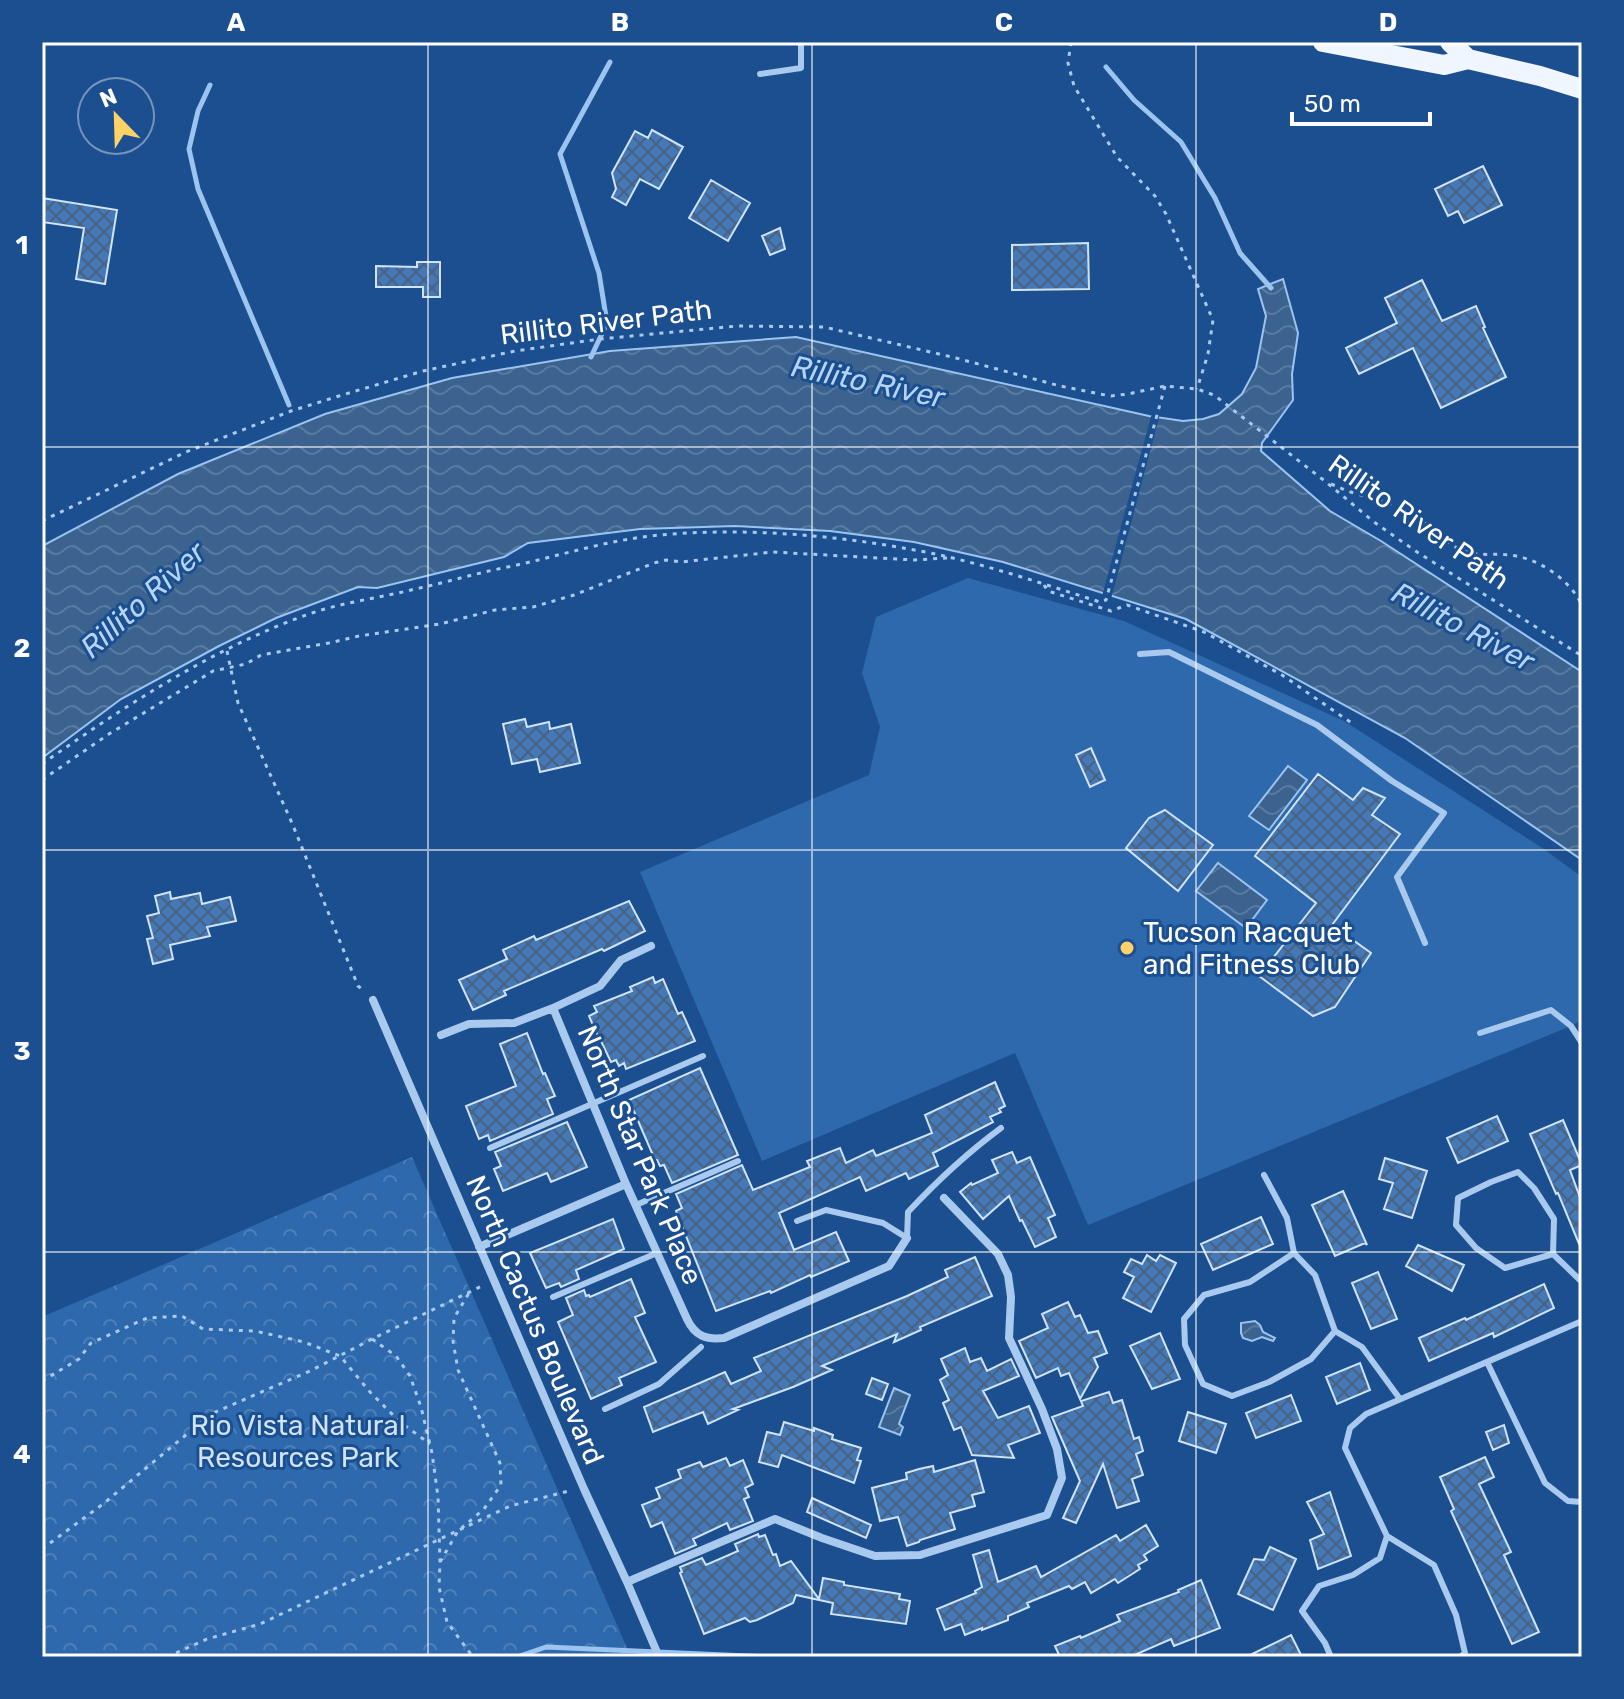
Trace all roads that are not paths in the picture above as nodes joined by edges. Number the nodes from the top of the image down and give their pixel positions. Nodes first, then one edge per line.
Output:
1 (801, 42) edge
2 (1323, 42) edge
3 (1450, 42) edge
4 (1468, 59) junction
5 (760, 74) dead end
6 (1582, 89) edge
7 (1140, 654) dead end
8 (1425, 943) dead end
9 (651, 946) dead end
10 (373, 1000) road end
11 (553, 1008) junction
12 (1480, 1033) dead end
13 (441, 1035) dead end
14 (1582, 1043) edge
15 (703, 1056) dead end
16 (592, 1103) junction
17 (1001, 1128) dead end
18 (490, 1148) dead end
19 (738, 1161) dead end
20 (1264, 1175) dead end
21 (626, 1184) junction
22 (944, 1198) dead end
23 (636, 1205) junction
24 (797, 1221) dead end
25 (907, 1238) junction
26 (479, 1247) junction
27 (657, 1253) junction
28 (1294, 1253) junction
29 (1553, 1254) junction
30 (1582, 1282) edge
31 (553, 1297) dead end
32 (1582, 1321) edge
33 (1335, 1331) junction
34 (704, 1337) junction
35 (701, 1347) joint
36 (1487, 1362) junction
37 (1400, 1399) junction
38 (605, 1409) dead end
39 (1582, 1492) edge
40 (1579, 1502) edge
41 (1387, 1536) junction
42 (627, 1582) junction
43 (659, 1657) edge
44 (1331, 1657) edge
45 (1460, 1657) edge

1 - 5 lane
2 - 4 main road
3 - 4 main road
4 - 6 main road
7 - 8 lane
9 - 11 street, North Star Park Place
10 - 26 street, North Cactus Boulevard
11 - 13 street, North Star Park Place
11 - 16 street, North Star Park Place
12 - 14 lane
15 - 16 lane
16 - 18 lane
16 - 21 street, North Star Park Place
17 - 25 lane
19 - 23 lane
20 - 28 lane
21 - 23 street, North Star Park Place
21 - 26 street
22 - 42 street
23 - 27 street, North Star Park Place
24 - 25 lane
25 - 34 street
26 - 42 street, North Cactus Boulevard
27 - 31 lane
27 - 34 street, North Star Park Place
28 - 33 lane
28 - 33 lane
29 - 29 lane
29 - 30 lane
32 - 36 lane
33 - 37 lane
34 - 35 street
35 - 38 lane
36 - 37 lane
36 - 40 lane
37 - 41 lane
39 - 40 lane
41 - 44 lane
41 - 45 lane
42 - 43 street, North Cactus Boulevard

